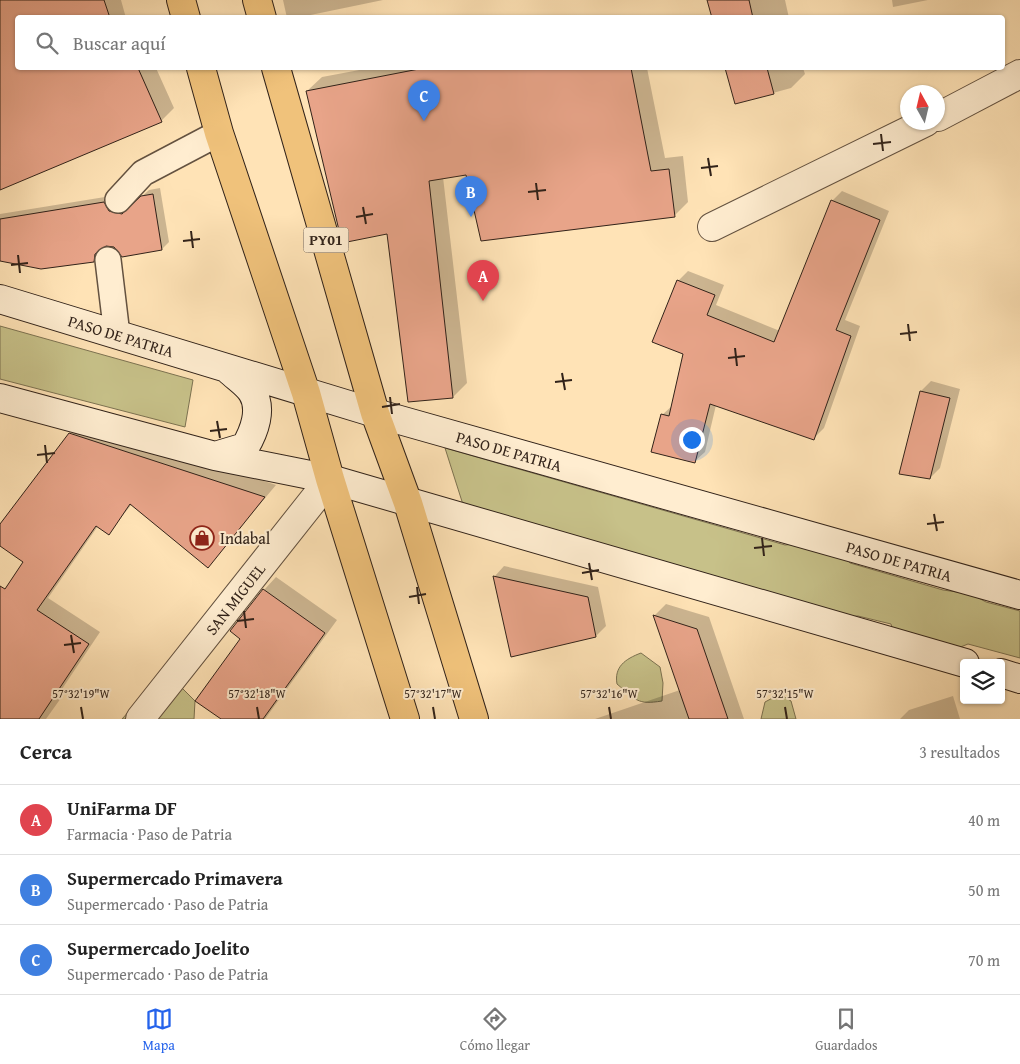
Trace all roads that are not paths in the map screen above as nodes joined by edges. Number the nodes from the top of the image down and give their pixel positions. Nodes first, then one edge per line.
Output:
1 (181, 0) edge
2 (257, 0) edge
3 (185, 15) edge
4 (261, 15) edge
5 (202, 70) edge
6 (277, 70) edge
7 (1020, 74) edge
8 (945, 113) edge
9 (910, 130) edge
10 (219, 133) junction
11 (118, 200) dead end
12 (712, 227) dead end
13 (108, 260) dead end
14 (0, 299) edge
15 (117, 335) junction
16 (226, 368) junction
17 (306, 393) junction
18 (0, 398) edge
19 (375, 413) junction
20 (216, 456) junction
21 (330, 479) junction
22 (408, 502) junction
23 (1020, 595) edge
24 (960, 662) edge
25 (1005, 674) edge
26 (1020, 679) edge
27 (140, 719) edge
28 (405, 719) edge
29 (474, 719) edge

1 - 3 highway
2 - 4 highway
5 - 10 highway
6 - 19 highway, PY01
7 - 8 street
9 - 12 street
10 - 11 lane
10 - 17 highway
13 - 15 lane
14 - 15 street, PASO DE PATRIA
15 - 16 street, PASO DE PATRIA
16 - 17 street, PASO DE PATRIA
16 - 20 street
17 - 19 street, PASO DE PATRIA
17 - 21 highway
18 - 20 street
19 - 22 highway, PY01
19 - 23 street, PASO DE PATRIA
20 - 21 street
21 - 22 street
21 - 27 street, SAN MIGUEL
21 - 28 highway
22 - 24 street
22 - 29 highway, PY01
25 - 26 street

